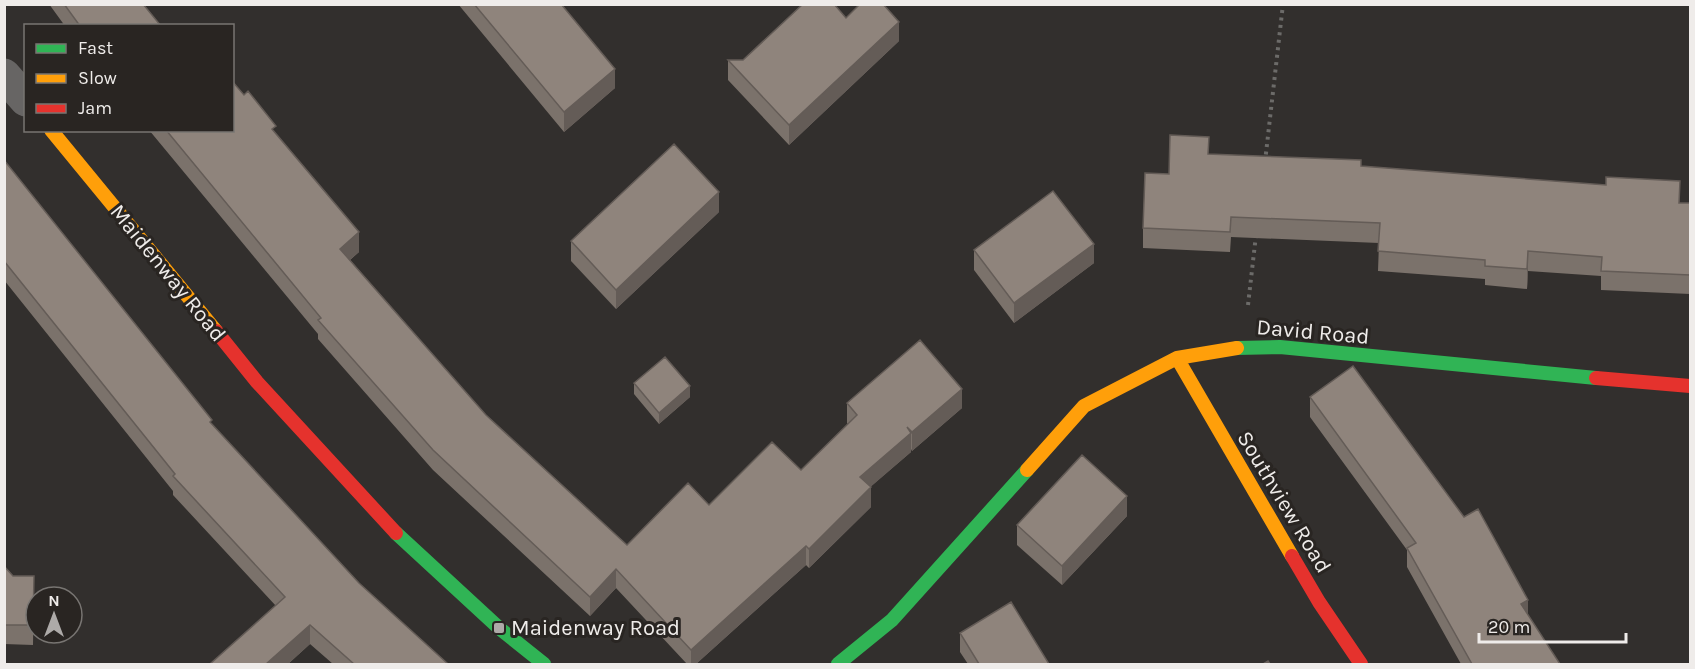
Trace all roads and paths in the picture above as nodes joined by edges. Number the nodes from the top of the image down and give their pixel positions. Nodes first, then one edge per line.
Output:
1 (1283, 4) edge
2 (4, 75) edge
3 (24, 98) edge
4 (53, 132) edge
5 (1264, 170) edge
6 (1257, 229) edge
7 (1243, 347) junction
8 (1177, 358) junction
9 (1690, 386) edge
10 (544, 664) edge
11 (838, 664) edge
12 (1361, 664) edge

1 - 5 path
2 - 3 street
4 - 10 street, Maidenway Road
6 - 7 path
7 - 8 street, David Road
7 - 9 street, David Road
8 - 11 street, David Road
8 - 12 street, Southview Road

